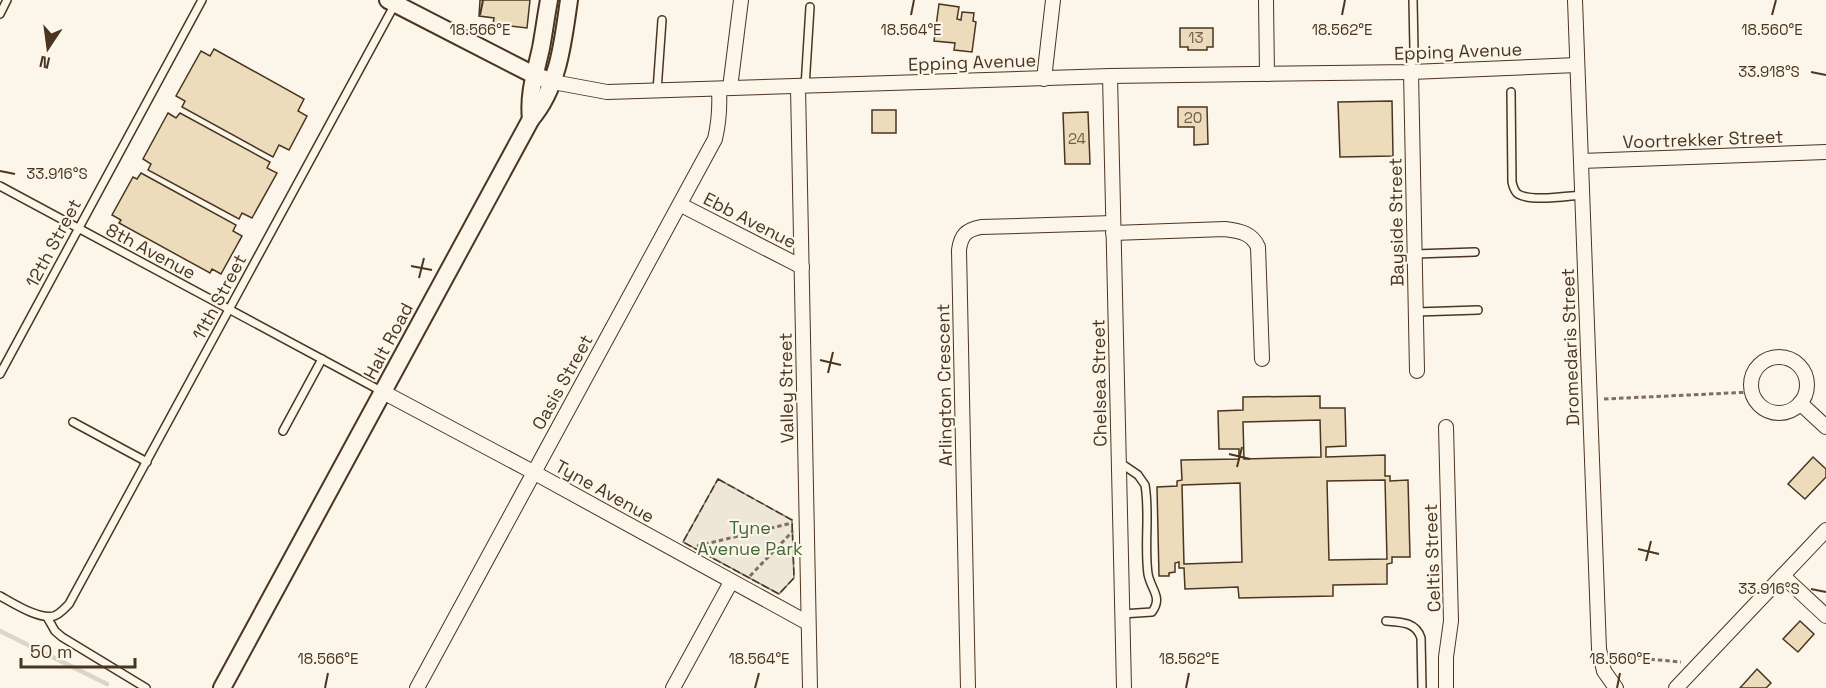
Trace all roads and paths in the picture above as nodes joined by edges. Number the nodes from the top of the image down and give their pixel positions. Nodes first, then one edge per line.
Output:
1 (7, 0) edge
2 (202, 0) edge
3 (549, 0) edge
4 (569, 0) edge
5 (741, 0) edge
6 (1053, 0) edge
7 (1266, 0) edge
8 (1413, 0) edge
9 (1575, 0) edge
10 (392, 2) edge
11 (810, 7) dead end
12 (0, 14) edge
13 (662, 20) dead end
14 (1577, 66) junction
15 (1411, 72) junction
16 (1268, 74) junction
17 (534, 75) junction
18 (1110, 76) junction
19 (1044, 79) junction
20 (553, 82) junction
21 (801, 87) junction
22 (724, 89) junction
23 (657, 91) junction
24 (1511, 92) dead end
25 (531, 118) junction
26 (1826, 152) edge
27 (1581, 161) junction
28 (0, 186) edge
29 (1582, 195) junction
30 (681, 204) junction
31 (1113, 228) junction
32 (78, 229) junction
33 (1475, 252) dead end
34 (1415, 254) junction
35 (802, 267) junction
36 (230, 310) junction
37 (1478, 310) dead end
38 (1416, 312) junction
39 (322, 359) junction
40 (1262, 359) dead end
41 (1417, 371) dead end
42 (0, 374) edge
43 (383, 392) junction
44 (1752, 392) junction
45 (1590, 400) junction
46 (1800, 403) junction
47 (73, 422) dead end
48 (1446, 427) dead end
49 (1826, 427) edge
50 (283, 431) dead end
51 (147, 462) junction
52 (1119, 462) junction
53 (533, 472) junction
54 (792, 523) dead end
55 (797, 526) dead end
56 (1826, 530) edge
57 (692, 547) dead end
58 (1783, 576) junction
59 (746, 580) dead end
60 (730, 582) junction
61 (0, 596) edge
62 (1122, 614) junction
63 (1826, 616) edge
64 (47, 617) junction
65 (1386, 621) dead end
66 (808, 623) junction
67 (1599, 655) junction
68 (1700, 663) junction
69 (146, 688) edge
70 (222, 688) edge
71 (417, 688) edge
72 (673, 688) edge
73 (810, 688) edge
74 (968, 688) edge
75 (1124, 688) edge
76 (1422, 688) edge
77 (1446, 688) edge
78 (1616, 688) edge
79 (1676, 688) edge

1 - 12 lane
2 - 32 lane, 12th Street
3 - 17 street, Halt Road
4 - 20 street
5 - 22 street, Oasis Street
6 - 19 street
7 - 16 street
8 - 15 lane
9 - 14 street, Dromedaris Street
10 - 17 street, Epping Avenue
10 - 36 lane, 11th Street
11 - 21 lane
13 - 23 lane
14 - 15 street, Epping Avenue
14 - 27 street, Dromedaris Street
15 - 16 street, Epping Avenue
15 - 34 street, Bayside Street
16 - 18 street, Epping Avenue
17 - 20 street, Epping Avenue
17 - 25 street, Halt Road
18 - 19 street, Epping Avenue
18 - 31 street, Chelsea Street
19 - 21 street, Epping Avenue
20 - 23 street, Epping Avenue
20 - 25 street
21 - 22 street, Epping Avenue
21 - 35 street, Valley Street
22 - 23 street, Epping Avenue
22 - 30 street, Oasis Street
24 - 29 lane
25 - 43 street, Halt Road
26 - 27 street, Voortrekker Street
27 - 29 street, Dromedaris Street
28 - 32 lane, 8th Avenue
29 - 45 street, Dromedaris Street
30 - 35 street, Ebb Avenue
30 - 53 street, Oasis Street
31 - 40 street
31 - 52 street, Chelsea Street
31 - 74 street, Arlington Crescent
32 - 36 lane, 8th Avenue
32 - 42 lane, 12th Street
33 - 34 lane
34 - 38 street, Bayside Street
35 - 66 street, Valley Street
36 - 39 lane, 8th Avenue
36 - 51 lane, 11th Street
37 - 38 lane
38 - 41 street, Bayside Street
39 - 43 lane, 8th Avenue
39 - 50 lane
43 - 53 street, Tyne Avenue
43 - 70 street, Halt Road
44 - 45 path
44 - 46 street
44 - 46 street
45 - 67 street, Dromedaris Street
46 - 49 street
47 - 51 lane
48 - 77 street, Celtis Street
51 - 64 lane, 11th Street
52 - 62 street, Chelsea Street
52 - 62 lane
53 - 60 street, Tyne Avenue
53 - 71 street, Oasis Street
54 - 57 path
55 - 59 path
56 - 58 street
58 - 63 street
58 - 68 street
60 - 66 street, Tyne Avenue
60 - 72 street
61 - 64 lane
62 - 75 street, Chelsea Street
64 - 69 lane
65 - 76 lane
66 - 73 street, Valley Street
67 - 68 path
67 - 78 street, Dromedaris Street
68 - 79 street

